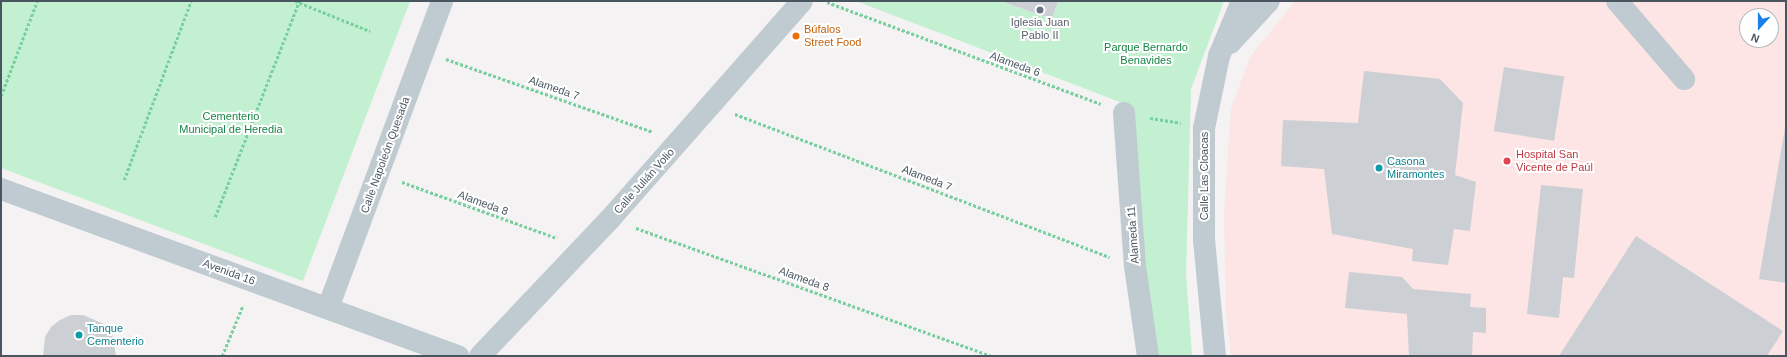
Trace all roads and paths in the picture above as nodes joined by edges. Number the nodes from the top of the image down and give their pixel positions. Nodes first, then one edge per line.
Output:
1 (37, 1) edge
2 (190, 1) edge
3 (297, 1) edge
4 (442, 1) edge
5 (824, 1) edge
6 (1242, 1) edge
7 (1269, 1) edge
8 (1617, 1) edge
9 (794, 3) edge
10 (370, 31) dead end
11 (424, 51) junction
12 (1219, 56) junction
13 (1684, 79) dead end
14 (1, 96) edge
15 (713, 105) junction
16 (1124, 113) junction
17 (1204, 128) junction
18 (680, 141) junction
19 (378, 174) junction
20 (124, 180) dead end
21 (1, 189) edge
22 (215, 217) dead end
23 (610, 219) junction
24 (582, 247) junction
25 (1135, 266) junction
26 (253, 281) junction
27 (328, 308) junction
28 (222, 356) edge
29 (458, 356) edge
30 (480, 356) edge
31 (991, 356) edge
32 (1148, 356) edge
33 (1215, 356) edge

1 - 14 path
2 - 20 path
3 - 10 path
3 - 22 path
4 - 11 street, Calle Napoleón Quesada
5 - 16 path, Alameda 6
6 - 12 street, Calle Las Cloacas
7 - 12 street
8 - 13 street
9 - 15 street, Calle Julián Volio
11 - 18 path, Alameda 7
11 - 19 street, Calle Napoleón Quesada
12 - 17 street, Calle Las Cloacas
15 - 18 street, Calle Julián Volio
15 - 25 path, Alameda 7
16 - 17 path, Alameda 6
16 - 25 street, Alameda 11
17 - 33 street, Calle Las Cloacas
18 - 23 street, Calle Julián Volio
19 - 24 path, Alameda 8
19 - 27 street, Calle Napoleón Quesada
21 - 26 street, Avenida 16
23 - 24 street, Calle Julián Volio
23 - 31 path, Alameda 8
24 - 30 street, Calle Julián Volio
25 - 32 street, Alameda 11
26 - 27 street, Avenida 16
26 - 28 path
27 - 29 street, Avenida 16

